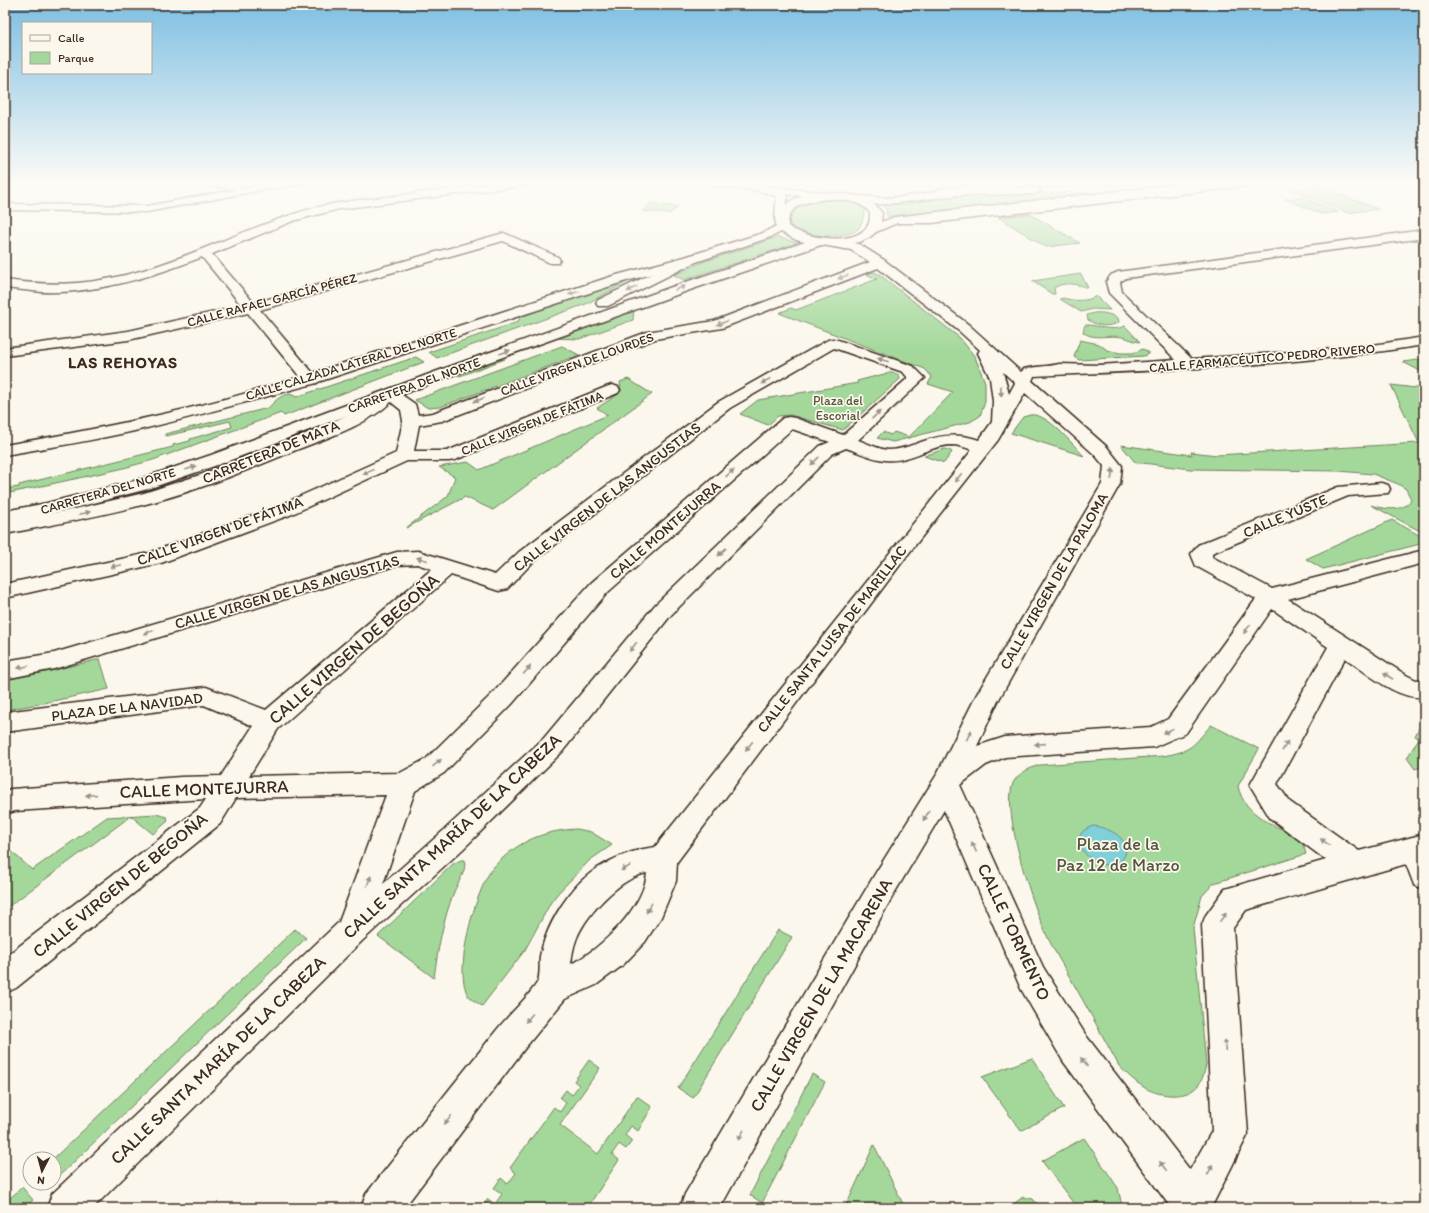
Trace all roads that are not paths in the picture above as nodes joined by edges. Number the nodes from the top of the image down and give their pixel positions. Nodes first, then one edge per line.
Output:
1 (239, 239) edge
2 (498, 239) edge
3 (507, 239) edge
4 (756, 239) edge
5 (809, 239) edge
6 (851, 239) edge
7 (862, 239) edge
8 (1390, 239) edge
9 (820, 241) junction
10 (205, 253) junction
11 (867, 254) junction
12 (692, 259) junction
13 (554, 260) dead end
14 (880, 263) junction
15 (5, 284) edge
16 (250, 308) junction
17 (1424, 341) edge
18 (980, 343) junction
19 (5, 352) edge
20 (1000, 360) junction
21 (1188, 364) junction
22 (1073, 370) junction
23 (1099, 370) junction
24 (311, 380) junction
25 (1022, 382) junction
26 (612, 390) dead end
27 (390, 394) junction
28 (1046, 403) junction
29 (724, 405) joint
30 (411, 421) junction
31 (1000, 421) junction
32 (847, 441) junction
33 (982, 447) junction
34 (5, 450) edge
35 (404, 456) junction
36 (1381, 489) dead end
37 (5, 502) edge
38 (5, 517) edge
39 (5, 528) edge
40 (1424, 556) edge
41 (447, 567) junction
42 (5, 591) edge
43 (1269, 597) junction
44 (1341, 645) junction
45 (5, 670) edge
46 (1424, 688) edge
47 (5, 722) edge
48 (269, 722) junction
49 (946, 783) junction
50 (404, 784) junction
51 (228, 787) junction
52 (5, 803) edge
53 (1421, 857) edge
54 (663, 858) junction
55 (1356, 866) junction
56 (351, 931) junction
57 (5, 977) edge
58 (554, 988) junction
59 (1191, 1207) edge
60 (66, 1208) edge
61 (380, 1208) edge
62 (699, 1208) edge

1 - 10 street
2 - 16 street, CALLE RAFAEL GARCÍA PÉREZ
3 - 13 street, CALLE RAFAEL GARCÍA PÉREZ
4 - 12 street, CARRETERA DEL NORTE
5 - 9 street
6 - 9 street
7 - 11 street
8 - 21 street
9 - 11 street
27 -> 9 street, CARRETERA DEL NORTE
10 - 15 street
10 - 16 street
11 - 14 street
12 -> 24 street, CALLE CALZADA LATERAL DEL NORTE
12 -> 37 street, CARRETERA DEL NORTE
14 - 18 street
14 -> 30 street, CALLE VIRGEN DE LOURDES
16 - 19 street, CALLE RAFAEL GARCÍA PÉREZ
16 - 24 street
17 - 21 street, CALLE FARMACÉUTICO PEDRO RIVERO
18 - 20 street
18 -> 31 street, CALLE SANTA LUISA DE MARILLAC
20 - 22 street, CALLE FARMACÉUTICO PEDRO RIVERO
20 - 25 street
21 - 23 street, CALLE FARMACÉUTICO PEDRO RIVERO
22 - 23 street, CALLE FARMACÉUTICO PEDRO RIVERO
22 - 25 street, CALLE FARMACÉUTICO PEDRO RIVERO
23 - 28 street, CALLE FARMACÉUTICO PEDRO RIVERO
24 - 34 street, CALLE CALZADA LATERAL DEL NORTE
25 - 28 street
25 - 31 street, CALLE SANTA LUISA DE MARILLAC
26 - 35 street, CALLE VIRGEN DE FÁTIMA
27 - 30 street
38 -> 27 street, CARRETERA DEL NORTE
39 -> 27 street, CARRETERA DE MATA
28 - 31 street
49 -> 28 street, CALLE VIRGEN DE LA PALOMA
32 -> 29 street, CALLE SANTA MARÍA DE LA CABEZA
29 - 41 street, CALLE VIRGEN DE LAS ANGUSTIAS
30 - 35 street
31 - 33 street, CALLE SANTA LUISA DE MARILLAC
32 - 33 street, CALLE MONTEJURRA
50 -> 32 street, CALLE MONTEJURRA
32 -> 56 street, CALLE SANTA MARÍA DE LA CABEZA
33 -> 54 street, CALLE SANTA LUISA DE MARILLAC
35 -> 42 street, CALLE VIRGEN DE FÁTIMA
36 - 43 street, CALLE YUSTE
40 - 43 street
41 -> 45 street, CALLE VIRGEN DE LAS ANGUSTIAS
41 - 48 street, CALLE VIRGEN DE BEGOÑA
43 - 44 street
43 -> 49 street
46 -> 44 street
55 -> 44 street
47 - 48 street, PLAZA DE LA NAVIDAD
48 - 51 street, CALLE VIRGEN DE BEGOÑA
59 -> 49 street, CALLE TORMENTO
49 -> 62 street, CALLE VIRGEN DE LA MACARENA
50 - 51 street, CALLE MONTEJURRA
56 -> 50 street
51 -> 52 street, CALLE MONTEJURRA
51 - 57 street, CALLE VIRGEN DE BEGOÑA
53 - 55 street
54 -> 58 street
54 -> 58 street
59 -> 55 street
56 - 60 street, CALLE SANTA MARÍA DE LA CABEZA
58 -> 61 street

